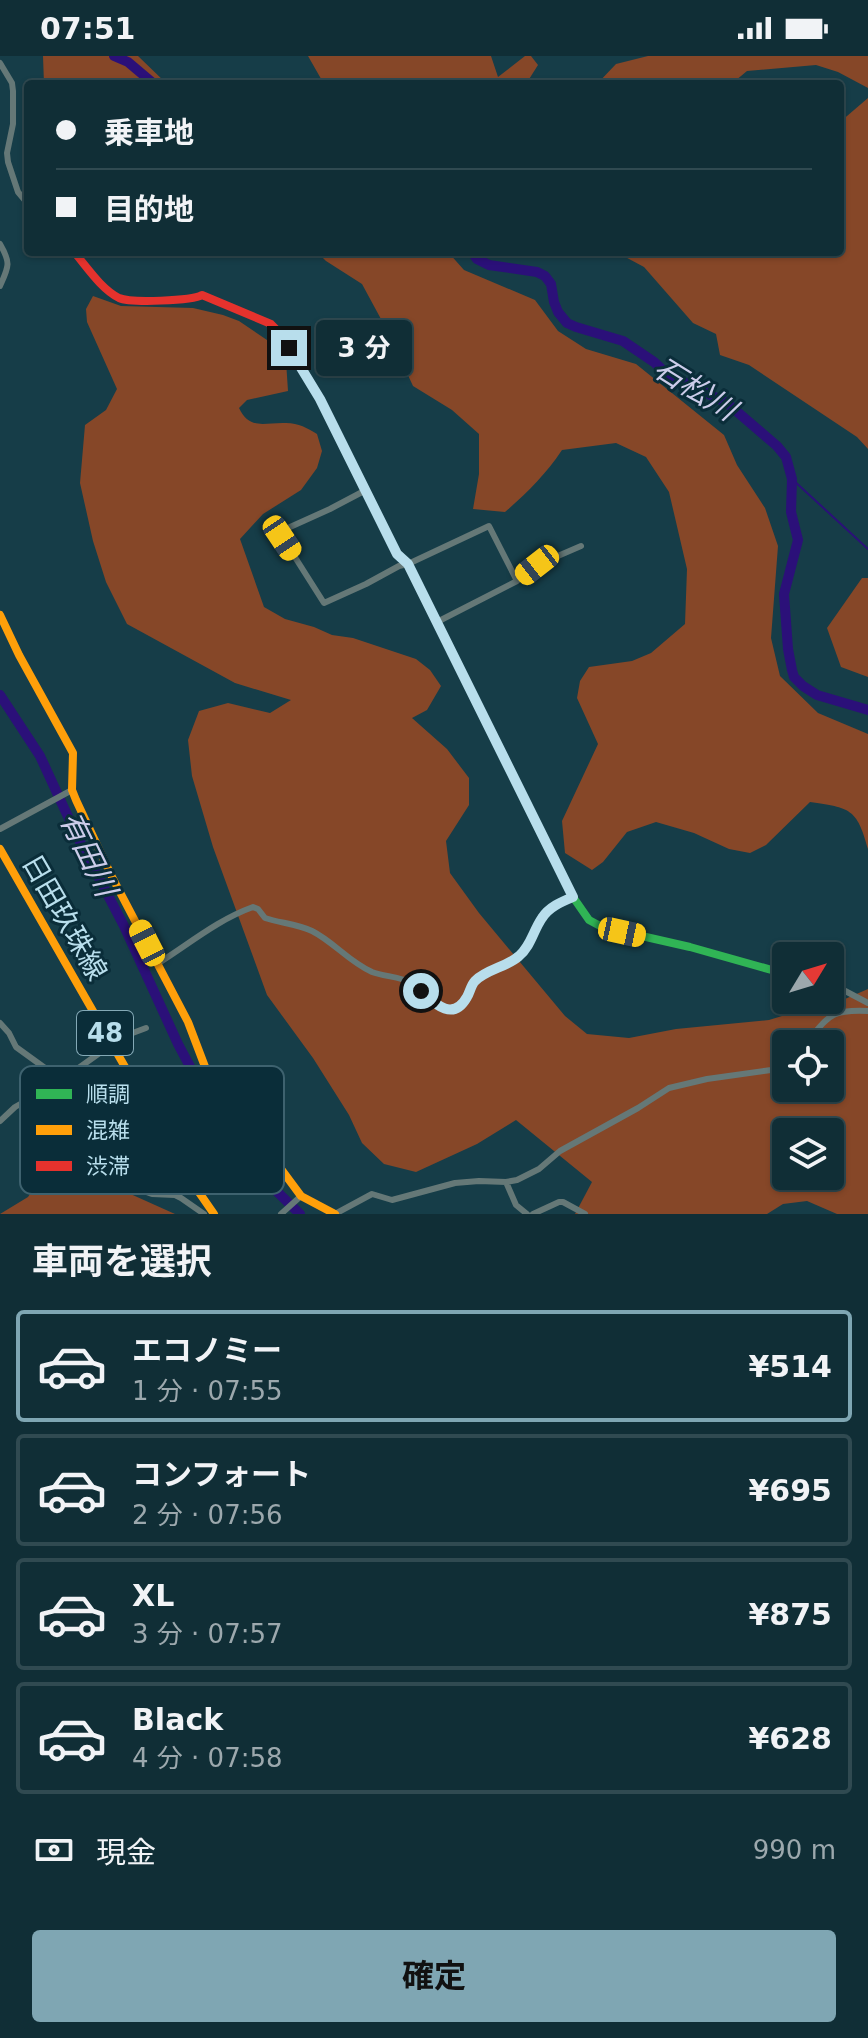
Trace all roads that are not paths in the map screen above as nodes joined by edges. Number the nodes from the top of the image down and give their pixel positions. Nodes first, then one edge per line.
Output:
1 (0, 63) edge
2 (24, 199) edge
3 (0, 244) edge
4 (78, 256) edge
5 (0, 286) edge
6 (366, 490) junction
7 (581, 546) dead end
8 (408, 564) junction
9 (517, 581) junction
10 (0, 615) edge
11 (437, 622) junction
12 (72, 790) junction
13 (0, 829) edge
14 (0, 849) edge
15 (573, 897) junction
16 (157, 964) junction
17 (772, 970) edge
18 (844, 990) edge
19 (868, 1003) edge
20 (868, 1011) edge
21 (0, 1023) edge
22 (146, 1028) dead end
23 (818, 1030) edge
24 (111, 1043) junction
25 (42, 1066) edge
26 (80, 1066) edge
27 (124, 1066) edge
28 (205, 1066) edge
29 (772, 1070) edge
30 (20, 1104) edge
31 (0, 1121) edge
32 (284, 1173) edge
33 (506, 1182) junction
34 (152, 1194) edge
35 (200, 1194) edge
36 (301, 1196) junction
37 (516, 1205) junction
38 (204, 1214) edge
39 (214, 1214) edge
40 (281, 1214) edge
41 (335, 1214) edge
42 (516, 1214) edge
43 (527, 1214) edge
44 (533, 1214) edge
45 (585, 1214) edge

1 - 2 street
3 - 5 street
4 - 6 street
6 - 8 street
6 - 8 street
7 - 9 street
8 - 9 street
8 - 11 street
9 - 11 street
10 - 12 street
11 - 15 street
12 - 13 street
12 - 16 street
14 - 24 street, 日田玖珠線 / 48
15 - 16 street
15 - 17 street
16 - 28 street
18 - 19 street
20 - 23 street
21 - 25 street
22 - 24 street
24 - 26 street
24 - 27 street, 日田玖珠線 / 48
29 - 33 street
30 - 31 street
32 - 36 street
33 - 37 street
33 - 41 street
34 - 38 street
35 - 39 street, 日田玖珠線 / 48
36 - 40 street
36 - 41 street
37 - 42 street
37 - 43 street
44 - 45 street

